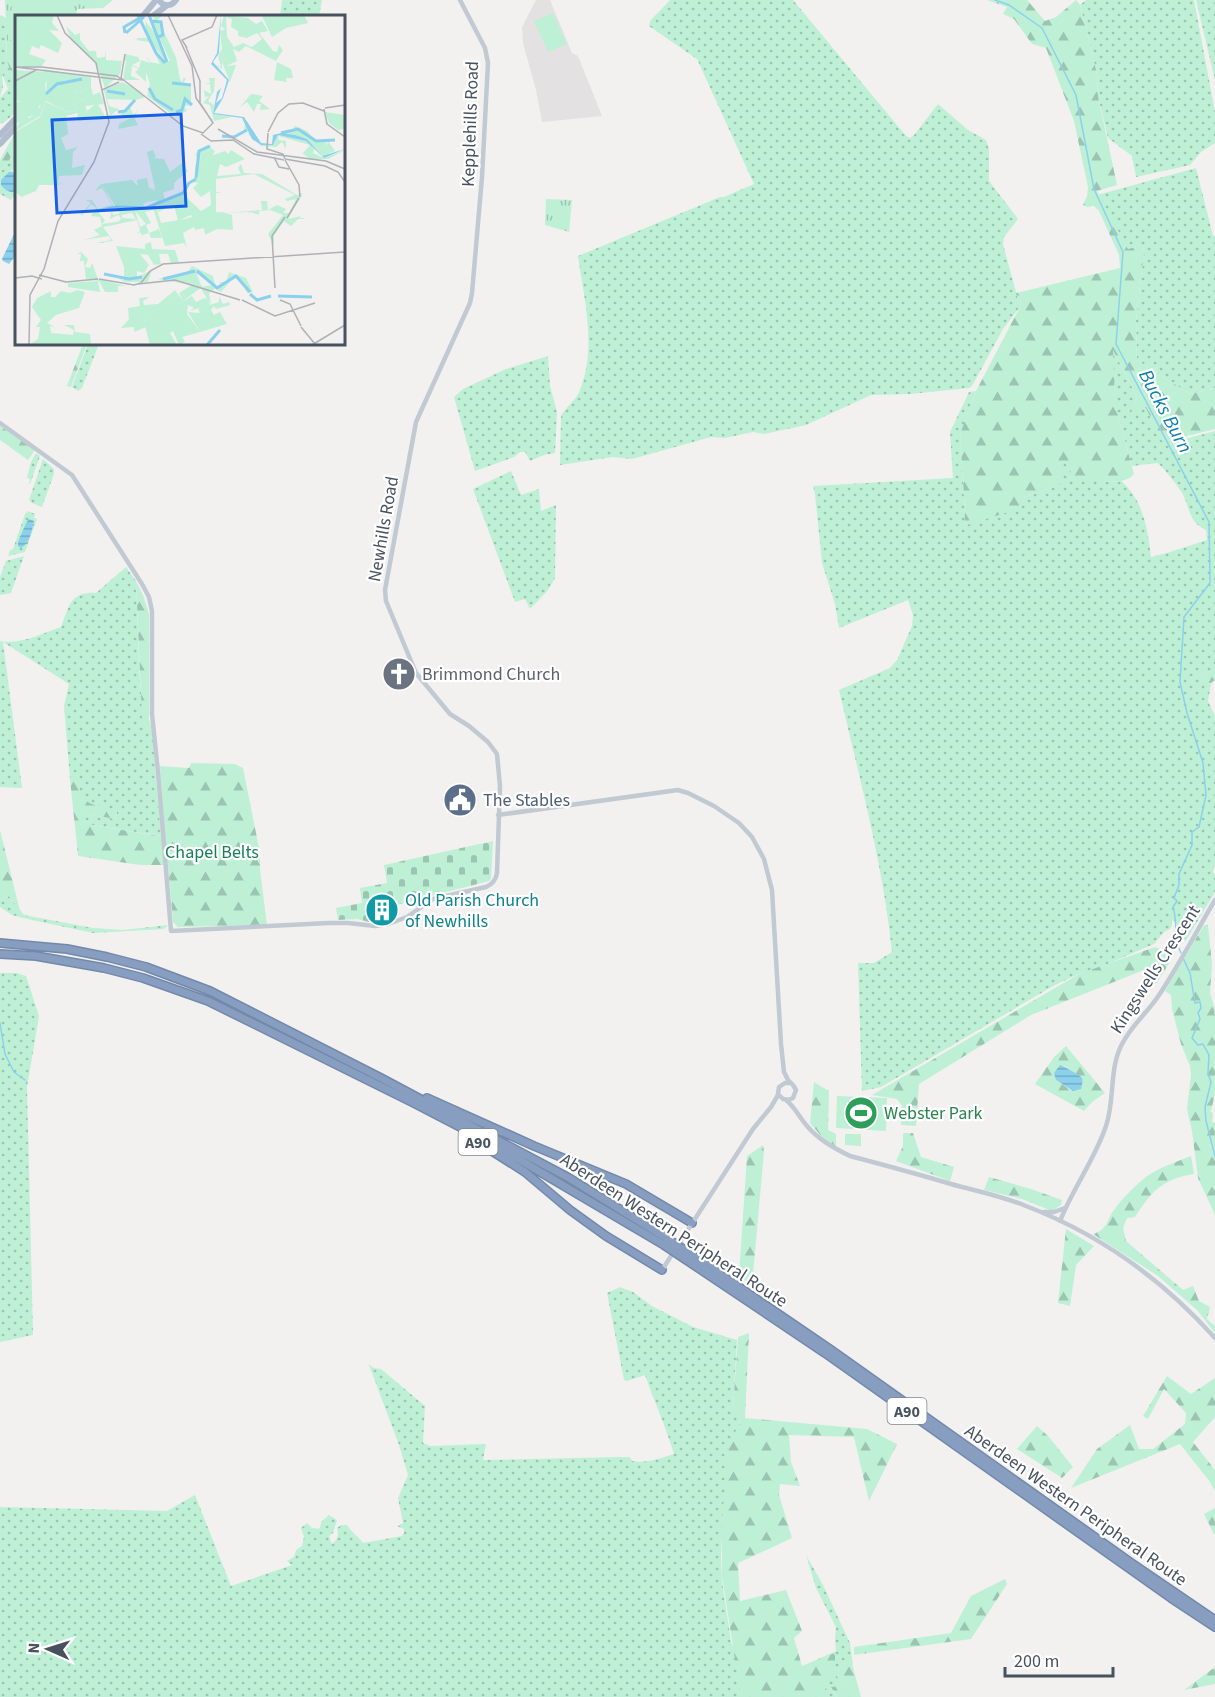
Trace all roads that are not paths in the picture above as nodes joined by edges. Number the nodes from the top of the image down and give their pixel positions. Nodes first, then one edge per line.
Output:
1 (157, 0) edge
2 (176, 0) edge
3 (460, 0) edge
4 (166, 6) junction
5 (144, 15) edge
6 (154, 15) edge
7 (15, 119) edge
8 (15, 128) edge
9 (0, 135) edge
10 (0, 144) edge
11 (479, 220) joint
12 (0, 423) edge
13 (498, 815) junction
14 (1215, 900) edge
15 (0, 942) edge
16 (0, 955) edge
17 (784, 1072) junction
18 (380, 1082) junction
19 (791, 1083) junction
20 (780, 1086) junction
21 (778, 1092) junction
22 (795, 1096) junction
23 (784, 1100) junction
24 (771, 1107) junction
25 (796, 1111) junction
26 (1065, 1208) junction
27 (1038, 1211) junction
28 (1060, 1221) junction
29 (692, 1223) junction
30 (687, 1256) junction
31 (662, 1270) joint
32 (1215, 1338) edge
33 (1215, 1620) edge
34 (1215, 1627) edge

1 - 4 main road
1 - 5 main road
2 - 4 main road
3 - 11 street, Kepplehills Road
4 - 6 main road
7 - 9 main road
8 - 10 main road
11 - 13 street, Newhills Road
12 - 13 street, Newhills Road
13 - 17 street
14 - 26 street, Kingswells Crescent
15 - 18 highway, Aberdeen Western Peripheral Route / A90
16 - 18 highway, Aberdeen Western Peripheral Route / A90
17 - 19 street
17 - 20 street
18 - 29 highway, A90
18 - 30 highway, Aberdeen Western Peripheral Route / A90, bridge
18 - 31 highway, A90
19 - 20 street
19 - 22 street
20 - 21 street
21 - 23 street
21 - 24 street
22 - 23 street
22 - 25 street
23 - 24 street
23 - 25 street
24 - 29 street
25 - 27 street
26 - 27 street
26 - 28 street, Kingswells Crescent
27 - 28 street
28 - 32 street
29 - 31 street
30 - 33 highway, Aberdeen Western Peripheral Route / A90
30 - 34 highway, Aberdeen Western Peripheral Route / A90

